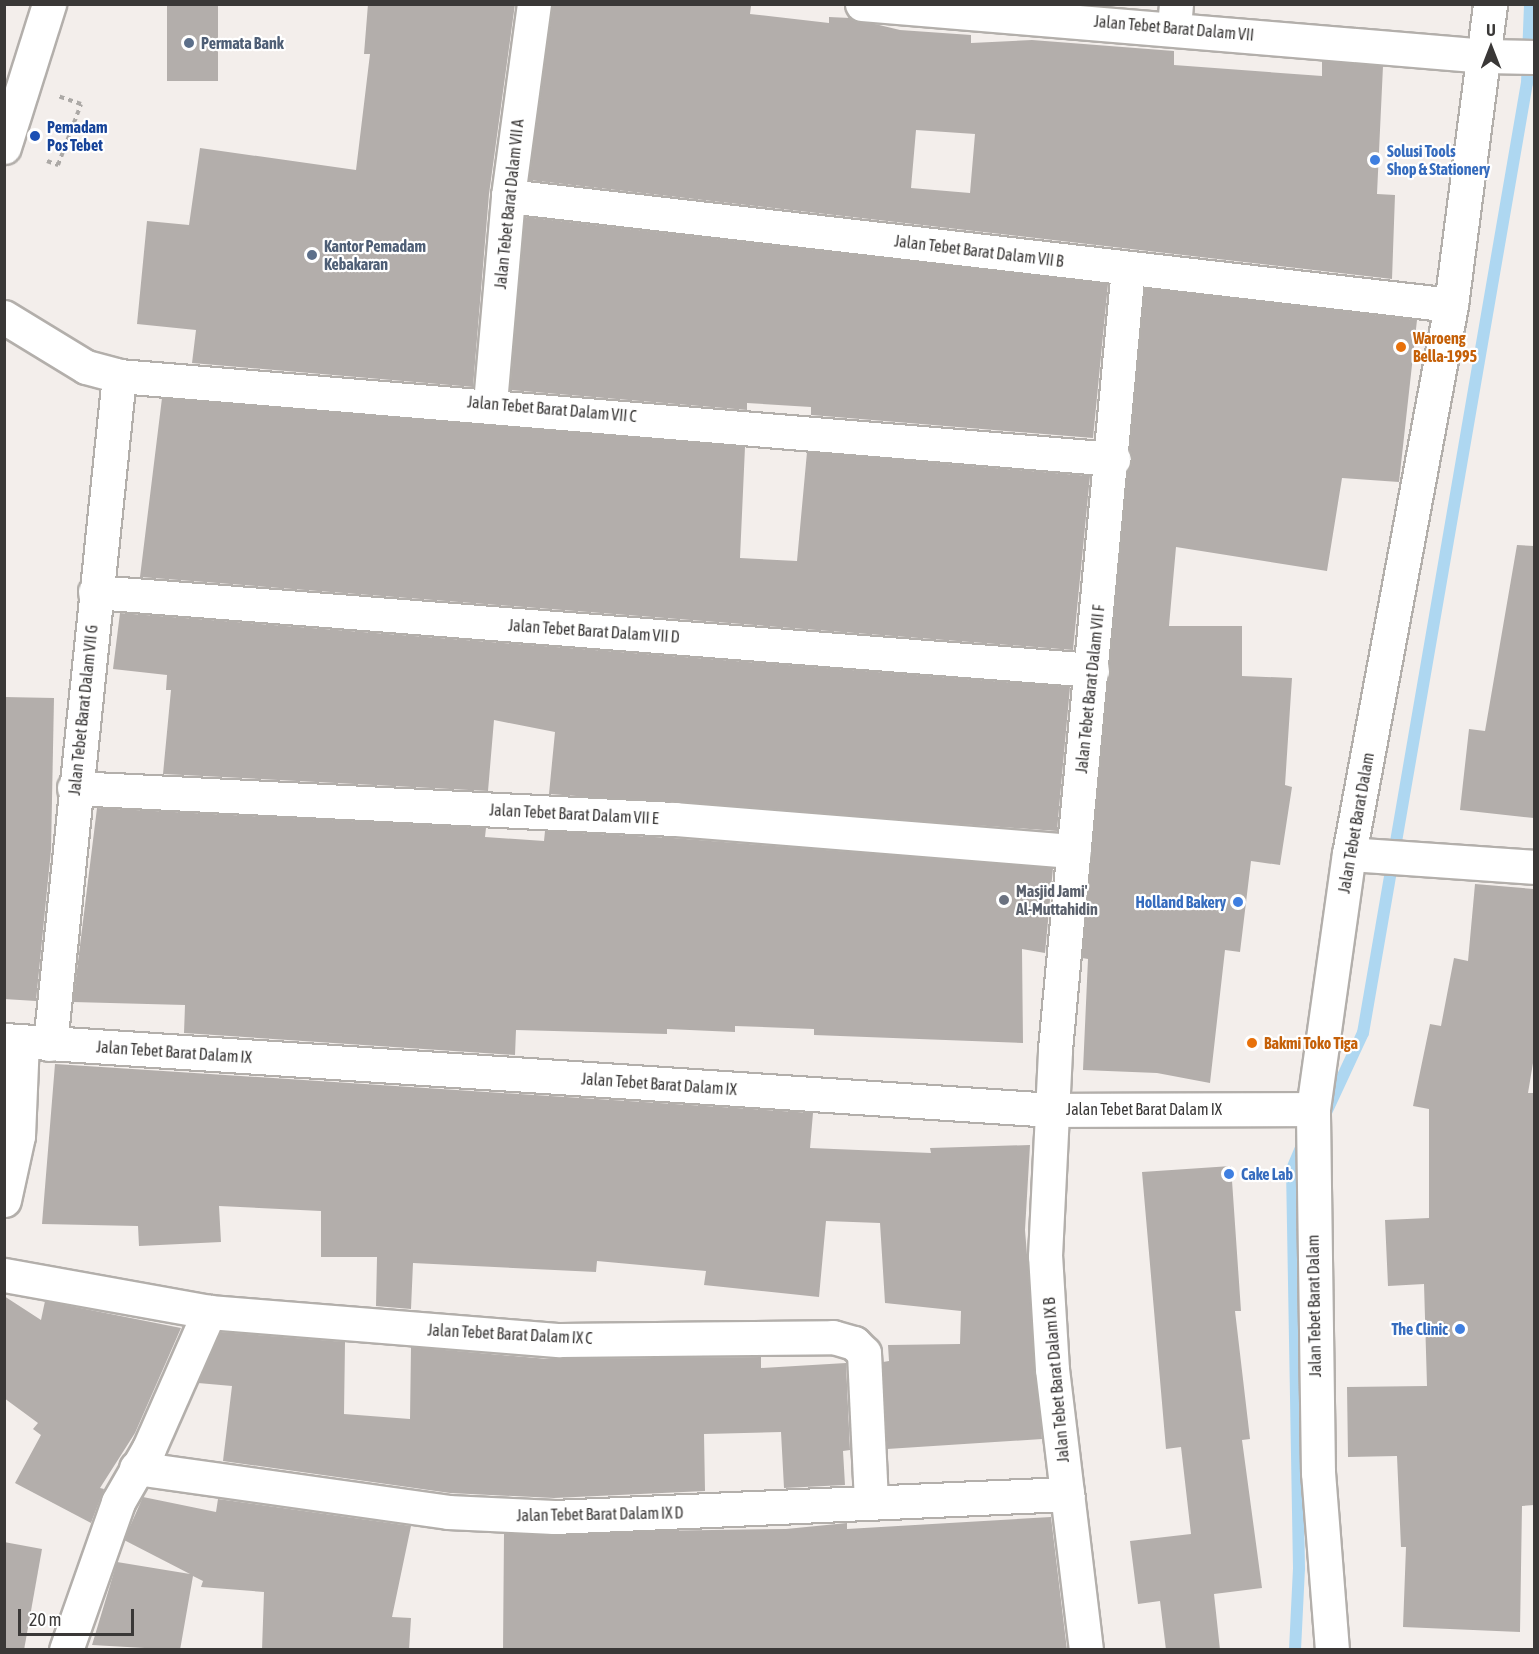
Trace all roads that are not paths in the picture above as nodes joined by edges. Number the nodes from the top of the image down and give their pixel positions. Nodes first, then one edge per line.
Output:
1 (49, 4) edge
2 (534, 4) edge
3 (862, 4) edge
4 (1490, 4) edge
5 (1175, 16) edge
6 (1486, 56) junction
7 (1534, 57) edge
8 (4, 147) edge
9 (508, 196) junction
10 (1128, 268) junction
11 (1450, 305) junction
12 (4, 317) edge
13 (119, 376) junction
14 (490, 403) junction
15 (1114, 459) junction
16 (95, 592) junction
17 (1092, 670) junction
18 (74, 788) junction
19 (1074, 851) junction
20 (1349, 854) junction
21 (1534, 867) edge
22 (25, 1042) edge
23 (1052, 1110) junction
24 (1313, 1117) junction
25 (4, 1200) edge
26 (4, 1275) edge
27 (209, 1312) junction
28 (136, 1468) junction
29 (1067, 1494) junction
30 (871, 1503) junction
31 (66, 1650) edge
32 (1086, 1650) edge
33 (1332, 1650) edge

1 - 8 street
2 - 9 street, Jalan Tebet Barat Dalam VII A
3 - 5 street, Jalan Tebet Barat Dalam VII
4 - 6 street, Jalan Tebet Barat Dalam
5 - 6 street, Jalan Tebet Barat Dalam VII
6 - 7 street, Jalan Tebet Barat Dalam VII
6 - 11 street, Jalan Tebet Barat Dalam
9 - 10 street, Jalan Tebet Barat Dalam VII B
9 - 14 street, Jalan Tebet Barat Dalam VII A
10 - 11 street, Jalan Tebet Barat Dalam VII B
10 - 15 street, Jalan Tebet Barat Dalam VII F
11 - 20 street, Jalan Tebet Barat Dalam
12 - 13 street, Jalan Tebet Barat Dalam VII C
13 - 14 street, Jalan Tebet Barat Dalam VII C
13 - 16 street, Jalan Tebet Barat Dalam VII G
14 - 15 street, Jalan Tebet Barat Dalam VII C
15 - 17 street, Jalan Tebet Barat Dalam VII F
16 - 17 street, Jalan Tebet Barat Dalam VII D
16 - 18 street, Jalan Tebet Barat Dalam VII G
17 - 19 street, Jalan Tebet Barat Dalam VII F
18 - 19 street, Jalan Tebet Barat Dalam VII E
18 - 22 street, Jalan Tebet Barat Dalam VII G
19 - 23 street, Jalan Tebet Barat Dalam VII F
20 - 21 street
20 - 24 street, Jalan Tebet Barat Dalam
22 - 23 street, Jalan Tebet Barat Dalam IX
22 - 25 street, Jalan Tebet Barat Dalam VII G
23 - 24 street, Jalan Tebet Barat Dalam IX
23 - 29 street, Jalan Tebet Barat Dalam IX B
24 - 33 street, Jalan Tebet Barat Dalam
26 - 27 street, Jalan Tebet Barat Dalam IX C
27 - 28 street
27 - 30 street, Jalan Tebet Barat Dalam IX C
28 - 30 street, Jalan Tebet Barat Dalam IX D
28 - 31 street
29 - 30 street, Jalan Tebet Barat Dalam IX D
29 - 32 street, Jalan Tebet Barat Dalam IX B

